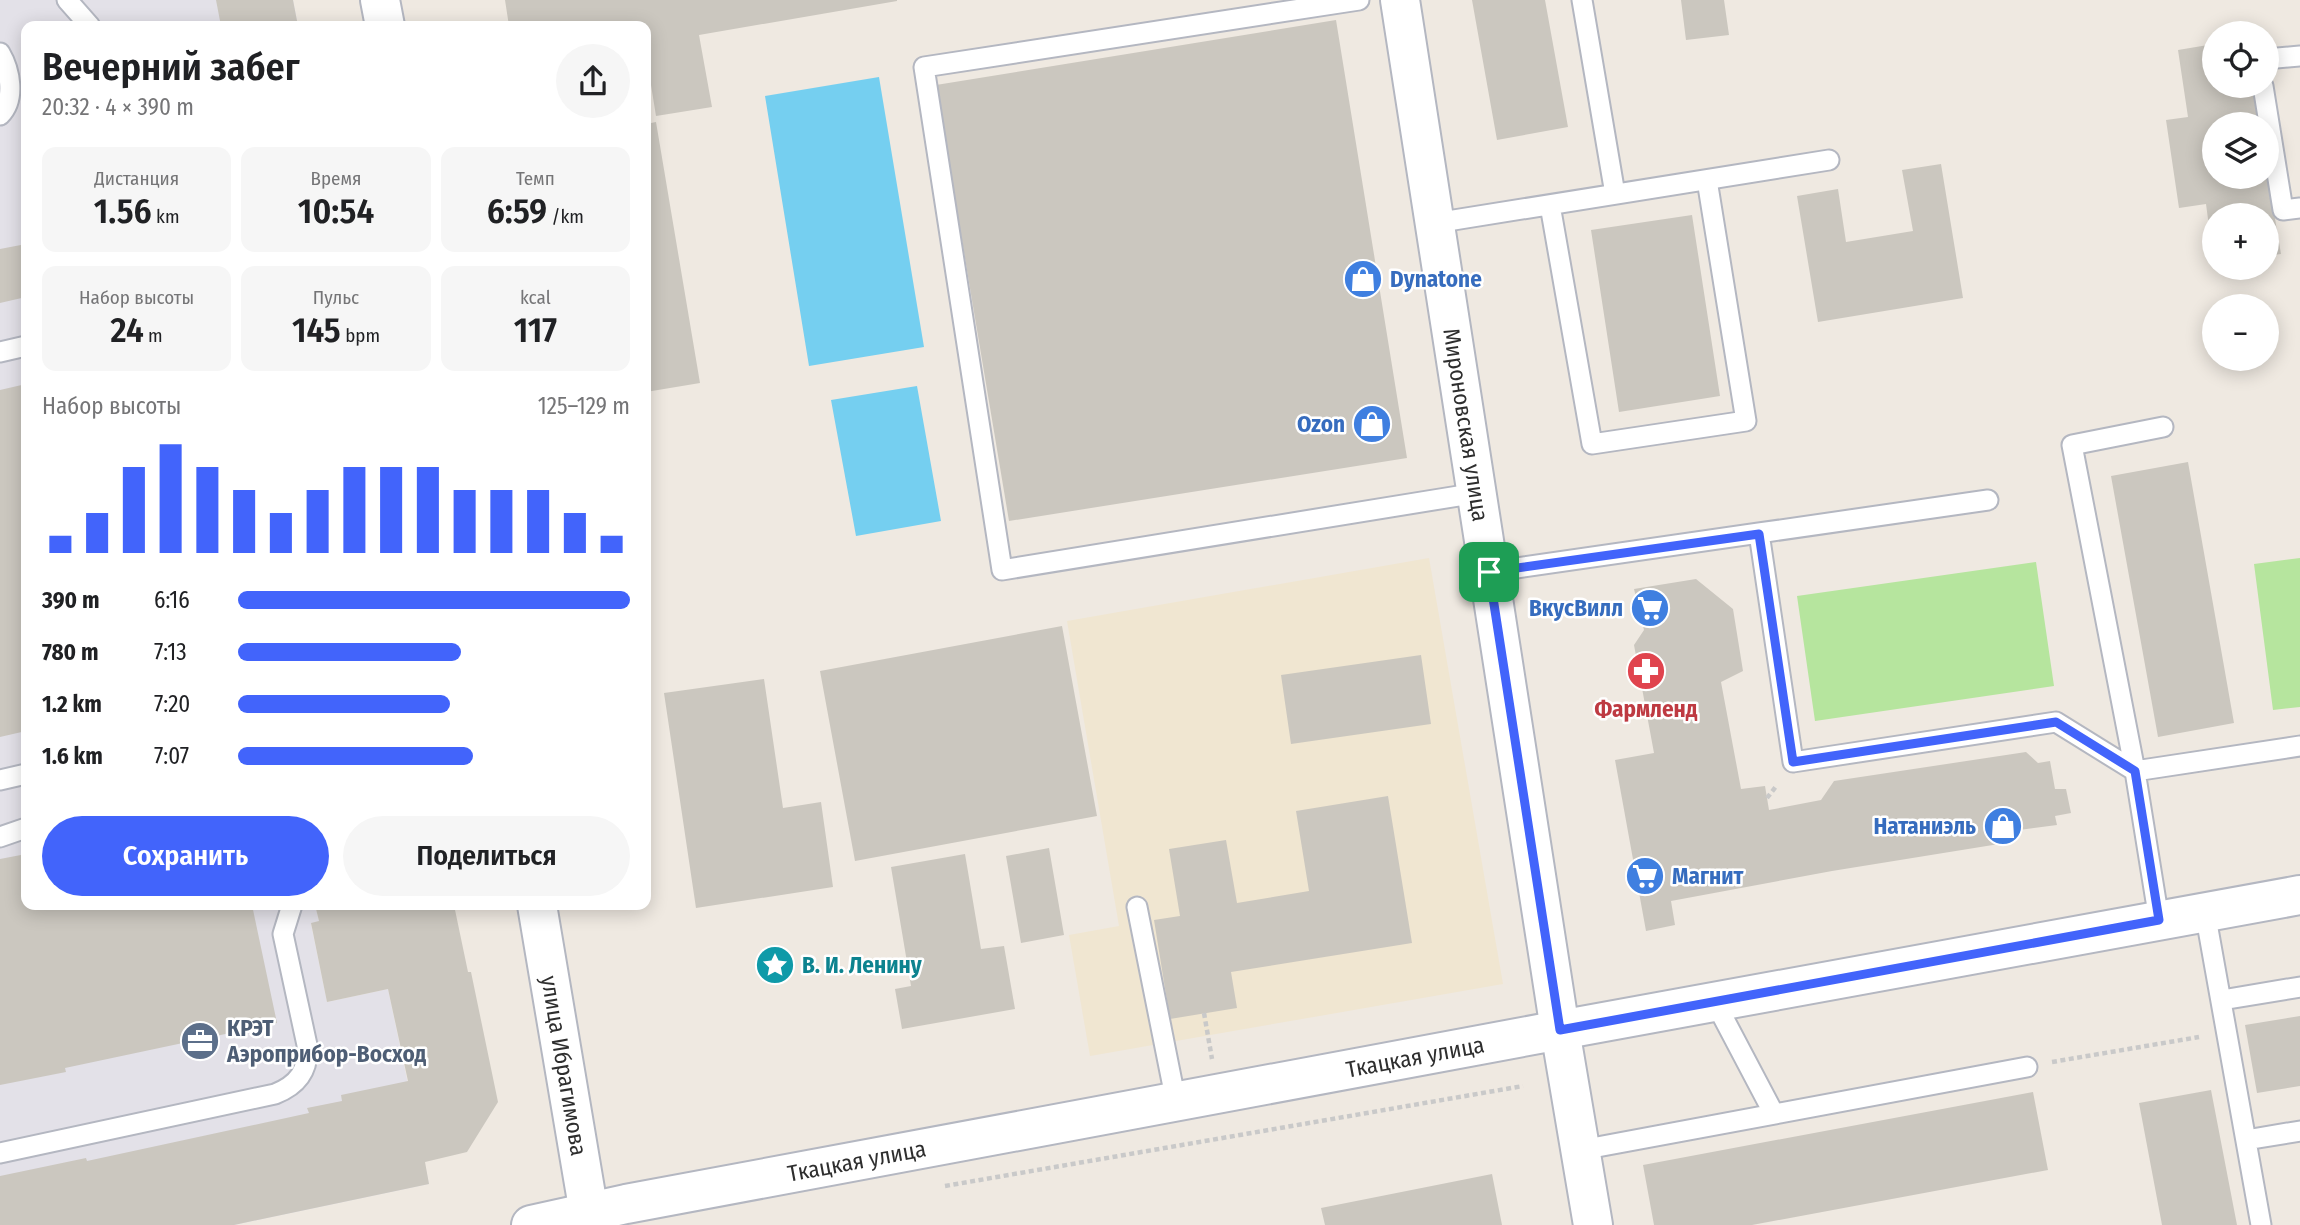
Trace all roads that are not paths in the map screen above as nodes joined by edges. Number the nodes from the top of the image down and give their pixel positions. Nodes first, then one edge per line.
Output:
1 (67, 0) edge
2 (380, 0) edge
3 (1359, 0) edge
4 (1400, 0) edge
5 (1582, 0) edge
6 (86, 21) edge
7 (384, 21) edge
8 (0, 53) edge
9 (2300, 56) edge
10 (2279, 58) edge
11 (2265, 98) edge
12 (0, 115) edge
13 (1829, 160) dead end
14 (1707, 180) junction
15 (1615, 194) junction
16 (1550, 205) junction
17 (2300, 208) edge
18 (1435, 223) junction
19 (21, 347) edge
20 (0, 352) edge
21 (2163, 427) dead end
22 (1477, 494) junction
23 (1988, 500) dead end
24 (1759, 534) junction
25 (1489, 572) junction
26 (2300, 746) edge
27 (2135, 771) junction
28 (21, 775) edge
29 (0, 780) edge
30 (21, 830) edge
31 (0, 837) edge
32 (2300, 895) edge
33 (1137, 907) dead end
34 (290, 910) edge
35 (538, 910) edge
36 (2205, 912) junction
37 (2159, 920) junction
38 (2300, 987) edge
39 (2222, 1000) junction
40 (1715, 1002) junction
41 (1560, 1030) junction
42 (2027, 1067) road end
43 (1176, 1102) junction
44 (1774, 1114) junction
45 (2300, 1131) edge
46 (2246, 1140) junction
47 (1581, 1150) junction
48 (0, 1153) edge
49 (590, 1219) edge
50 (531, 1225) edge
51 (1594, 1225) edge
52 (2261, 1225) edge

1 - 6 lane
2 - 7 street
3 - 22 lane
4 - 18 street, Мироновская улица
5 - 15 lane
8 - 12 lane
9 - 10 lane
11 - 17 lane
13 - 14 lane
14 - 15 lane
14 - 16 lane
15 - 16 lane
16 - 18 lane
18 - 22 street, Мироновская улица
19 - 20 lane
21 - 27 lane
22 - 25 street, Мироновская улица
23 - 24 lane
24 - 25 lane
24 - 27 lane
25 - 41 street, Мироновская улица
26 - 27 lane
27 - 37 lane
28 - 29 lane
30 - 31 lane
32 - 36 street, Ткацкая улица
33 - 43 lane
34 - 48 lane
35 - 49 street, улица Ибрагимова
36 - 37 street, Ткацкая улица
36 - 39 lane
37 - 40 street, Ткацкая улица
38 - 39 lane
39 - 46 lane
40 - 41 street, Ткацкая улица
40 - 44 lane
41 - 43 street, Ткацкая улица
41 - 47 street, Мироновская улица
42 - 44 lane
43 - 49 street, Ткацкая улица
44 - 47 lane
45 - 46 lane
46 - 52 lane
47 - 51 street, Мироновская улица
49 - 50 street, Ткацкая улица

